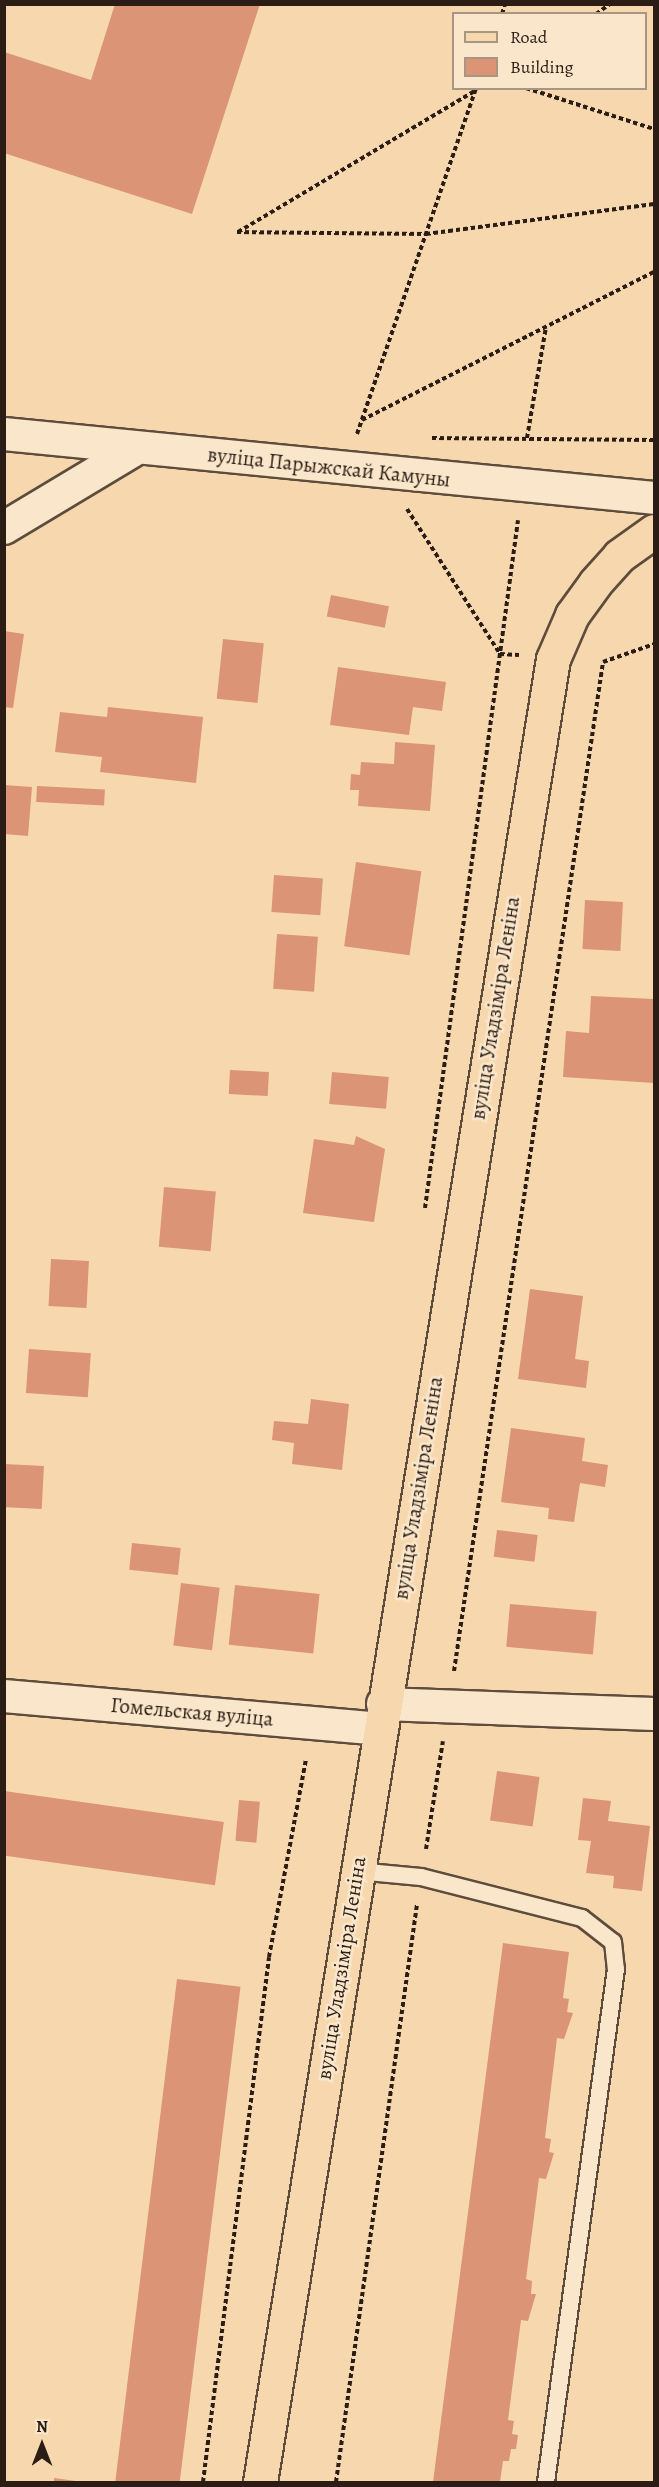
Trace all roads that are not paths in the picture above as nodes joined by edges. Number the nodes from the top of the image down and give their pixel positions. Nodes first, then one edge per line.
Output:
1 (4, 435) edge
2 (137, 448) junction
3 (654, 498) edge
4 (4, 528) edge
5 (654, 531) edge
6 (4, 1696) edge
7 (654, 1714) edge
8 (381, 1716) junction
9 (357, 1871) junction
10 (260, 2482) edge
11 (546, 2482) edge

1 - 2 street, вуліца Парыжскай Камуны
2 - 3 street, вуліца Парыжскай Камуны
2 - 4 street
5 - 8 main road, вуліца Уладзіміра Леніна
6 - 8 street, Гомельская вуліца
7 - 8 street, Гомельская вуліца
8 - 9 main road, вуліца Уладзіміра Леніна
9 - 10 main road, вуліца Уладзіміра Леніна
9 - 11 lane

